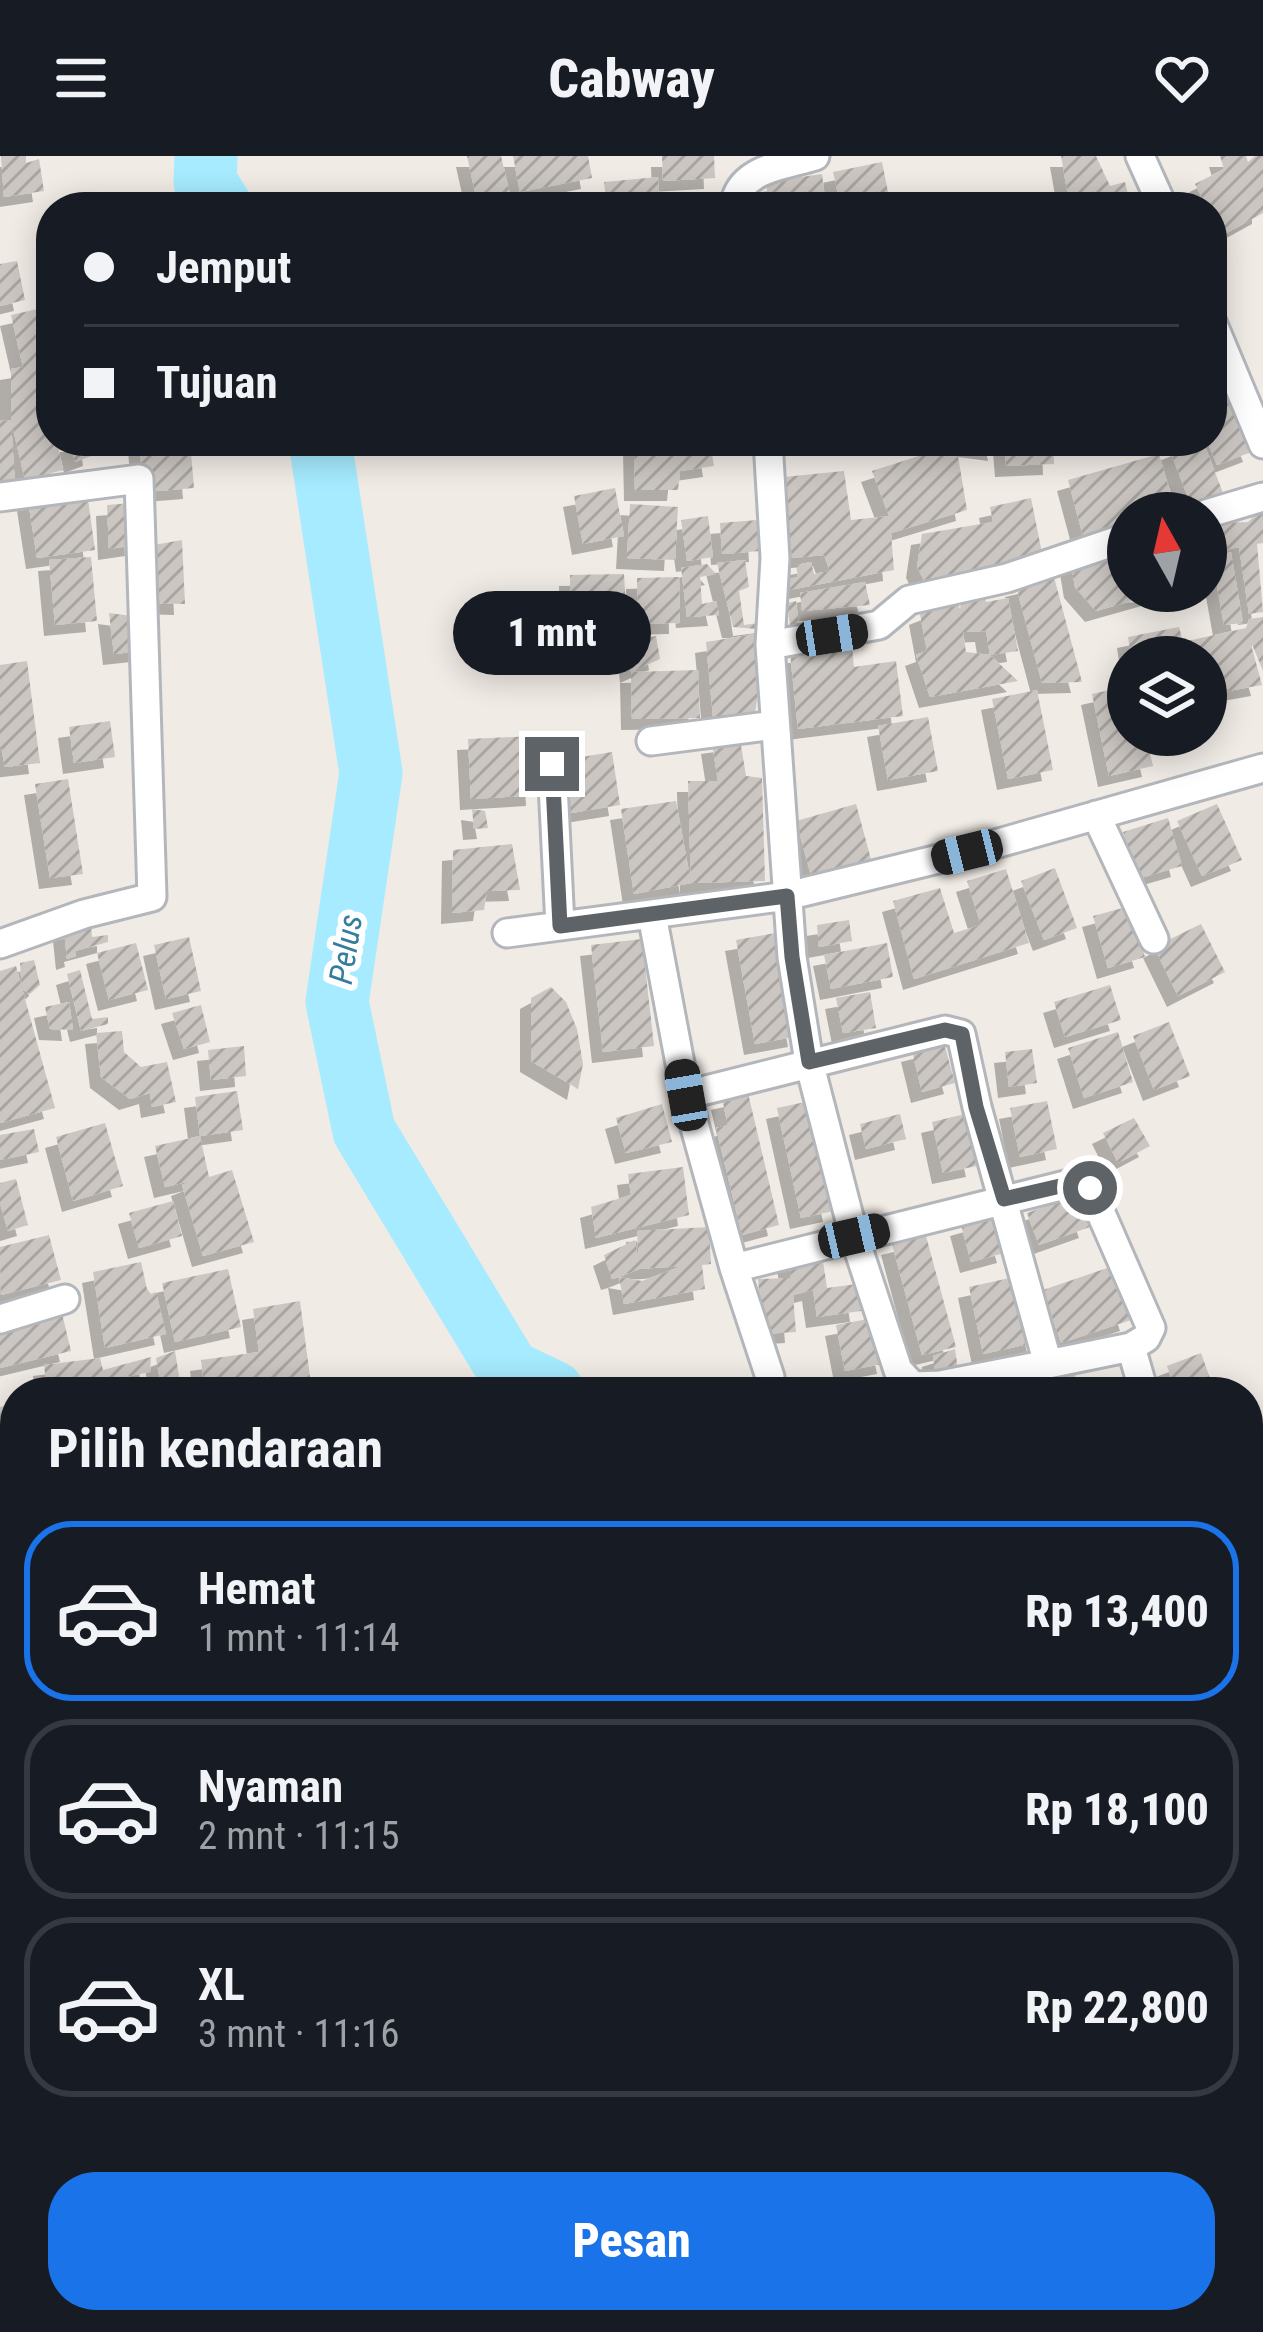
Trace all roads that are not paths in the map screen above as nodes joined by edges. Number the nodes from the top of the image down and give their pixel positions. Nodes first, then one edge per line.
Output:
1 (815, 156) edge
2 (1140, 156) edge
3 (776, 162) edge
4 (737, 192) edge
5 (1156, 192) edge
6 (1227, 358) edge
7 (1263, 445) edge
8 (769, 456) edge
9 (0, 496) edge
10 (1263, 497) edge
11 (1227, 508) edge
12 (1107, 544) edge
13 (770, 644) junction
14 (775, 725) junction
15 (651, 741) dead end
16 (552, 764) dead end
17 (1263, 768) edge
18 (1096, 815) junction
19 (787, 896) junction
20 (652, 915) junction
21 (560, 926) junction
22 (507, 933) dead end
23 (1154, 939) dead end
24 (0, 944) edge
25 (809, 1062) junction
26 (686, 1095) junction
27 (1004, 1199) junction
28 (854, 1236) junction
29 (734, 1268) junction
30 (65, 1299) dead end
31 (0, 1319) edge
32 (1131, 1347) junction
33 (1048, 1364) junction
34 (770, 1377) dead end
35 (905, 1377) edge
36 (981, 1377) edge
37 (1140, 1377) edge

1 - 3 street
2 - 5 street
3 - 4 street
6 - 7 street
8 - 13 street
9 - 24 street
10 - 11 street
12 - 13 street
13 - 14 street
14 - 15 street
14 - 19 street
16 - 21 street
17 - 18 street
18 - 19 street
18 - 23 street
19 - 20 street
19 - 25 street
20 - 21 street
20 - 26 street
21 - 22 street
25 - 26 street
25 - 27 street
25 - 28 street
26 - 29 street
27 - 28 street
27 - 32 street
27 - 33 street
28 - 29 street
28 - 35 street
29 - 34 street
30 - 31 street
32 - 33 street
32 - 37 street
33 - 36 street

